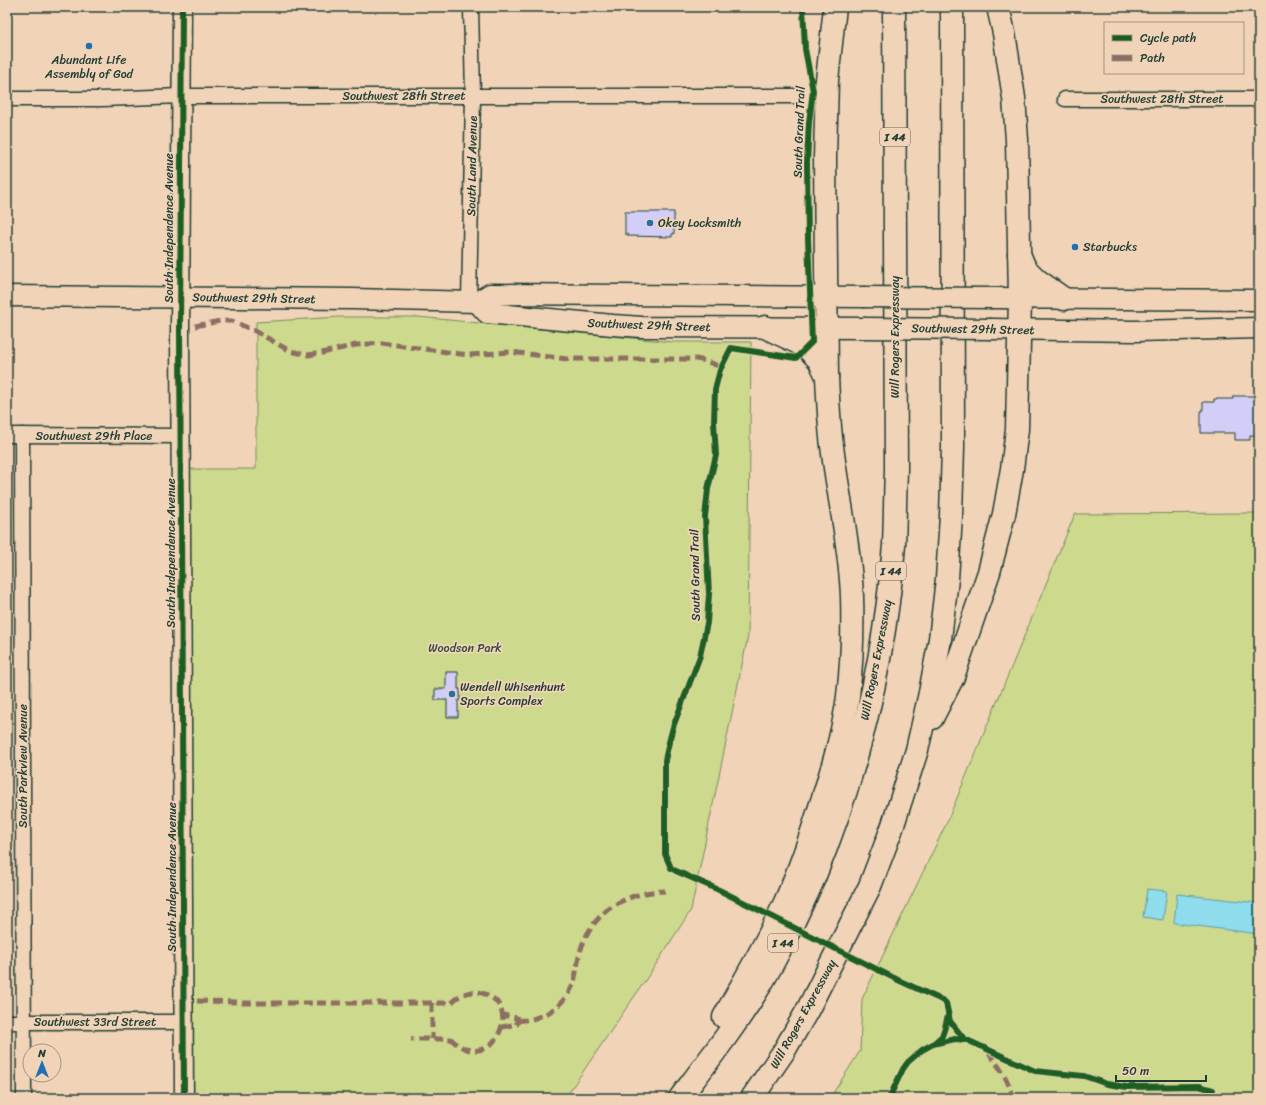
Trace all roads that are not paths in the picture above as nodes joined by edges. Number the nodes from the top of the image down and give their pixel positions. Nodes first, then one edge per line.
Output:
1 (182, 7) edge
2 (471, 7) edge
3 (835, 7) edge
4 (894, 7) edge
5 (952, 7) edge
6 (998, 7) edge
7 (181, 96) junction
8 (473, 96) junction
9 (796, 96) dead end
10 (9, 99) edge
11 (1065, 99) dead end
12 (1259, 99) edge
13 (1018, 253) junction
14 (7, 296) edge
15 (180, 297) junction
16 (826, 297) junction
17 (1020, 298) junction
18 (1064, 299) junction
19 (1136, 299) junction
20 (1259, 300) edge
21 (473, 302) junction
22 (765, 327) junction
23 (826, 328) junction
24 (1259, 328) edge
25 (1019, 330) junction
26 (1136, 331) junction
27 (827, 376) junction
28 (7, 435) edge
29 (22, 435) junction
30 (181, 436) junction
31 (917, 750) junction
32 (7, 1022) edge
33 (25, 1022) junction
34 (184, 1022) junction
35 (24, 1098) edge
36 (184, 1098) edge
37 (679, 1098) edge
38 (752, 1098) edge

1 - 7 street, South Independence Avenue
2 - 8 street, South Land Avenue
3 - 16 highway
4 - 37 highway, Will Rogers Expressway / I 44
5 - 31 highway, Will Rogers Expressway
6 - 13 highway
7 - 8 street, Southwest 28th Street
7 - 10 street, Southwest 28th Street
7 - 15 street, South Independence Avenue
8 - 9 street, Southwest 28th Street
8 - 21 street, South Land Avenue
11 - 12 street, Southwest 28th Street
13 - 17 highway
13 - 18 highway
14 - 15 main road, Southwest 29th Street
15 - 21 main road, Southwest 29th Street
15 - 30 street, South Independence Avenue
16 - 17 main road, Southwest 29th Street, bridge
16 - 21 main road, Southwest 29th Street
16 - 23 highway
17 - 18 main road, Southwest 29th Street
17 - 25 highway
18 - 19 main road, Southwest 29th Street
19 - 20 main road, Southwest 29th Street
19 - 26 main road
21 - 22 main road, Southwest 29th Street
22 - 23 main road, Southwest 29th Street
22 - 27 highway
23 - 25 main road, Southwest 29th Street, bridge
23 - 27 highway
24 - 26 main road, Southwest 29th Street
25 - 26 main road, Southwest 29th Street
25 - 31 highway
27 - 37 highway
28 - 29 street, Southwest 29th Place
29 - 30 street, Southwest 29th Place
29 - 33 street, South Parkview Avenue
30 - 34 street, South Independence Avenue
31 - 38 highway, Will Rogers Expressway
32 - 33 street, Southwest 33rd Street
33 - 34 street, Southwest 33rd Street
33 - 35 street, South Parkview Avenue
34 - 36 street, South Independence Avenue

